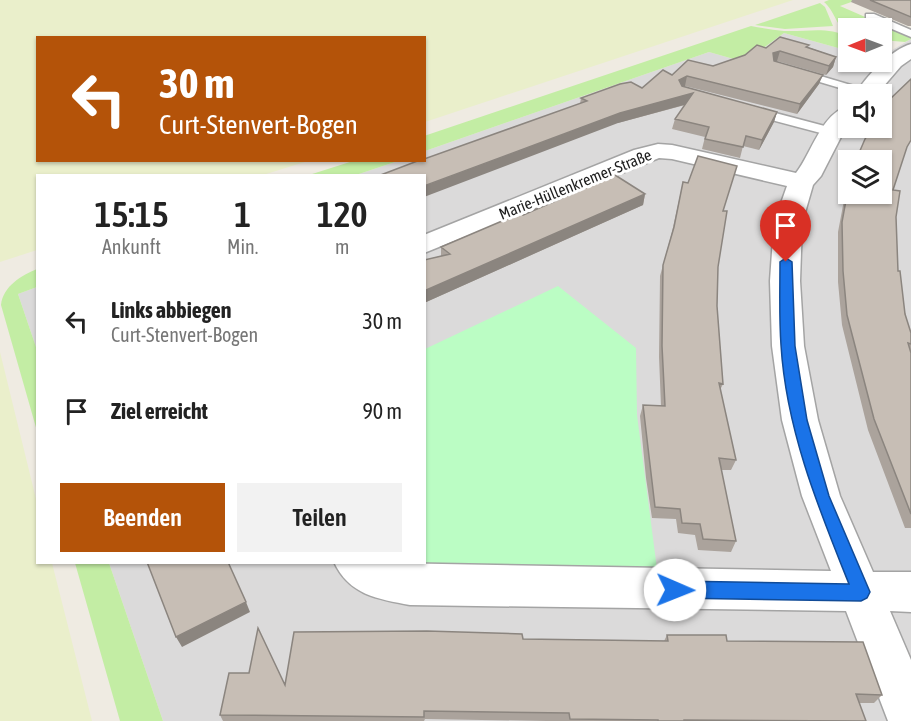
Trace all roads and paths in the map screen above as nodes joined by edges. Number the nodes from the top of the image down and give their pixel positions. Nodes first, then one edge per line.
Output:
1 (870, 16) dead end
2 (911, 34) edge
3 (911, 50) edge
4 (892, 66) edge
5 (892, 69) edge
6 (788, 70) edge
7 (886, 72) edge
8 (911, 74) edge
9 (875, 84) edge
10 (838, 99) edge
11 (741, 107) edge
12 (838, 108) edge
13 (838, 132) edge
14 (801, 182) junction
15 (426, 244) edge
16 (356, 564) edge
17 (861, 592) junction
18 (911, 592) edge
19 (911, 717) edge

1 - 2 lane
3 - 4 street
5 - 8 street
6 - 10 lane
7 - 9 street
11 - 12 lane
13 - 14 street
14 - 15 street, Marie-Hüllenkremer-Straße
14 - 17 street
16 - 17 street
17 - 18 street
17 - 19 street

